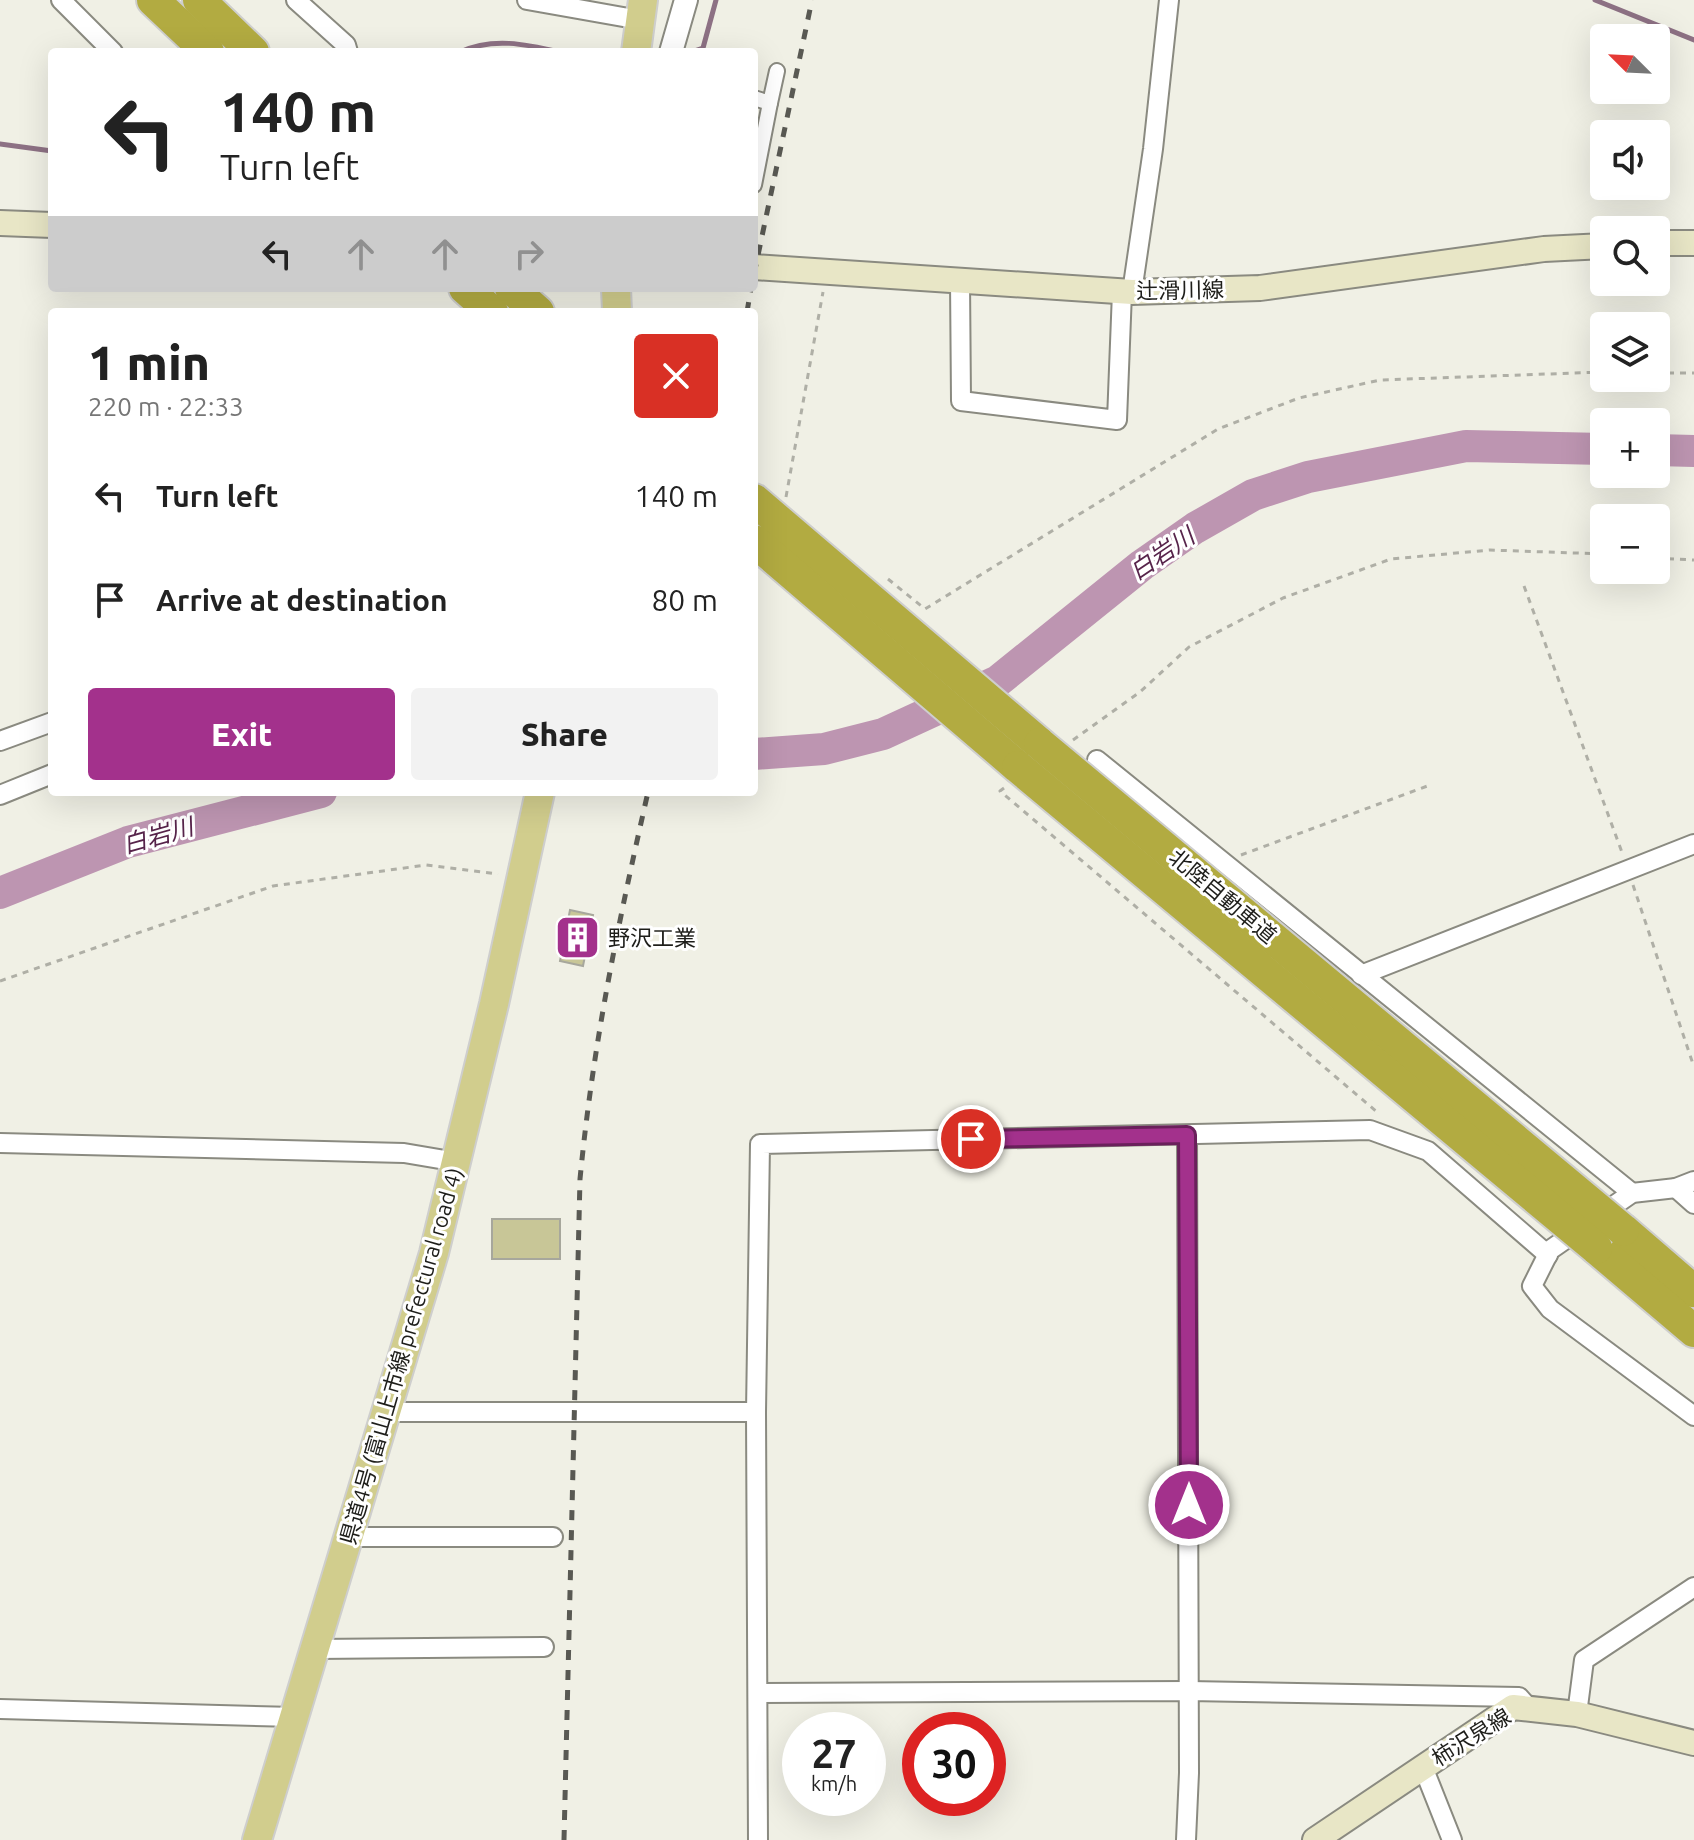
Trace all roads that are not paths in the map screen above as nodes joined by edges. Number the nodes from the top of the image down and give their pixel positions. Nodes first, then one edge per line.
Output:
1 (61, 0) edge
2 (153, 0) edge
3 (199, 0) edge
4 (296, 0) edge
5 (527, 0) edge
6 (686, 0) edge
7 (1169, 0) edge
8 (642, 10) edge
9 (109, 48) edge
10 (204, 48) edge
11 (249, 48) edge
12 (347, 48) edge
13 (637, 48) edge
14 (672, 48) edge
15 (777, 71) dead end
16 (758, 99) edge
17 (770, 103) junction
18 (758, 164) edge
19 (0, 223) edge
20 (48, 225) edge
21 (1670, 243) edge
22 (1694, 243) edge
23 (1590, 247) edge
24 (758, 267) edge
25 (960, 281) junction
26 (470, 292) edge
27 (516, 292) edge
28 (1127, 292) junction
29 (488, 308) edge
30 (534, 308) edge
31 (758, 503) edge
32 (758, 544) edge
33 (48, 723) edge
34 (0, 741) edge
35 (1097, 760) dead end
36 (48, 776) edge
37 (0, 795) edge
38 (539, 796) edge
39 (1694, 844) edge
40 (1361, 975) junction
41 (1187, 1135) junction
42 (0, 1143) edge
43 (457, 1162) junction
44 (1694, 1181) edge
45 (1676, 1188) junction
46 (1632, 1193) junction
47 (1694, 1204) edge
48 (1548, 1255) junction
49 (1694, 1291) edge
50 (1694, 1331) edge
51 (386, 1412) junction
52 (756, 1412) junction
53 (1694, 1416) edge
54 (350, 1537) junction
55 (553, 1537) dead end
56 (1694, 1587) edge
57 (544, 1647) dead end
58 (315, 1649) junction
59 (1189, 1691) junction
60 (758, 1693) junction
61 (0, 1709) edge
62 (1532, 1712) junction
63 (1577, 1714) junction
64 (295, 1717) junction
65 (1694, 1743) edge
66 (1423, 1767) junction
67 (1318, 1839) edge
68 (257, 1840) edge
69 (758, 1840) edge
70 (1186, 1840) edge
71 (1452, 1840) edge

1 - 9 street
2 - 10 highway
3 - 11 highway
4 - 12 street
5 - 8 street
6 - 14 street
7 - 28 street
8 - 13 main road
15 - 17 street
16 - 17 street
17 - 18 street
19 - 20 main road
21 - 22 main road
23 - 28 main road, 辻滑川線
24 - 25 main road, 辻滑川線
25 - 28 main road, 辻滑川線
25 - 28 street
26 - 29 highway
27 - 30 highway
31 - 49 highway, 北陸自動車道, bridge
32 - 50 highway, 北陸自動車道, bridge
33 - 34 street
35 - 40 street
36 - 37 street
38 - 43 main road, 県道4号 (富山上市線 prefectural road 4)
39 - 40 street
40 - 46 street
41 - 48 street
41 - 52 street
41 - 59 street
42 - 43 street
43 - 51 main road, 県道4号 (富山上市線 prefectural road 4)
44 - 45 street
45 - 46 street
45 - 47 street
46 - 48 street
48 - 53 street
51 - 52 street
51 - 54 main road, 県道4号 (富山上市線 prefectural road 4)
52 - 60 street
54 - 55 street
54 - 58 main road, 県道4号 (富山上市線 prefectural road 4)
56 - 63 street
57 - 58 street
58 - 64 main road, 県道4号 (富山上市線 prefectural road 4)
59 - 60 street
59 - 62 street
59 - 70 street
60 - 69 street
61 - 64 street
62 - 63 main road, 柿沢泉線
62 - 66 main road, 柿沢泉線
63 - 65 main road, 柿沢泉線
64 - 68 main road, 県道4号 (富山上市線 prefectural road 4)
66 - 67 main road, 柿沢泉線
66 - 71 street

